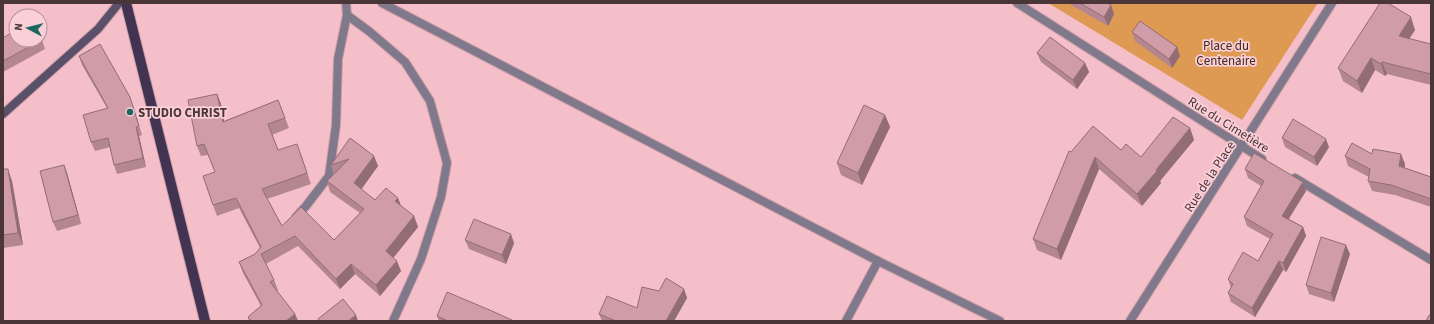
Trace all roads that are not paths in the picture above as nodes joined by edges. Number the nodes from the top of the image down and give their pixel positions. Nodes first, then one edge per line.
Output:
1 (118, 3) edge
2 (126, 3) edge
3 (346, 3) edge
4 (382, 3) edge
5 (1017, 3) edge
6 (1332, 3) edge
7 (347, 15) junction
8 (3, 114) edge
9 (1242, 146) junction
10 (1269, 163) edge
11 (1289, 175) edge
12 (291, 222) edge
13 (1431, 260) edge
14 (878, 261) junction
15 (205, 321) edge
16 (392, 321) edge
17 (846, 321) edge
18 (1000, 321) edge
19 (1130, 321) edge

1 - 8 street
2 - 15 main road
3 - 7 street
4 - 14 street
5 - 9 street, Rue du Cimetière
6 - 9 street, Rue de la Place
7 - 12 street
7 - 16 street
9 - 10 street, Rue du Cimetière
9 - 19 street, Rue de la Place
11 - 13 street
14 - 17 street
14 - 18 street

